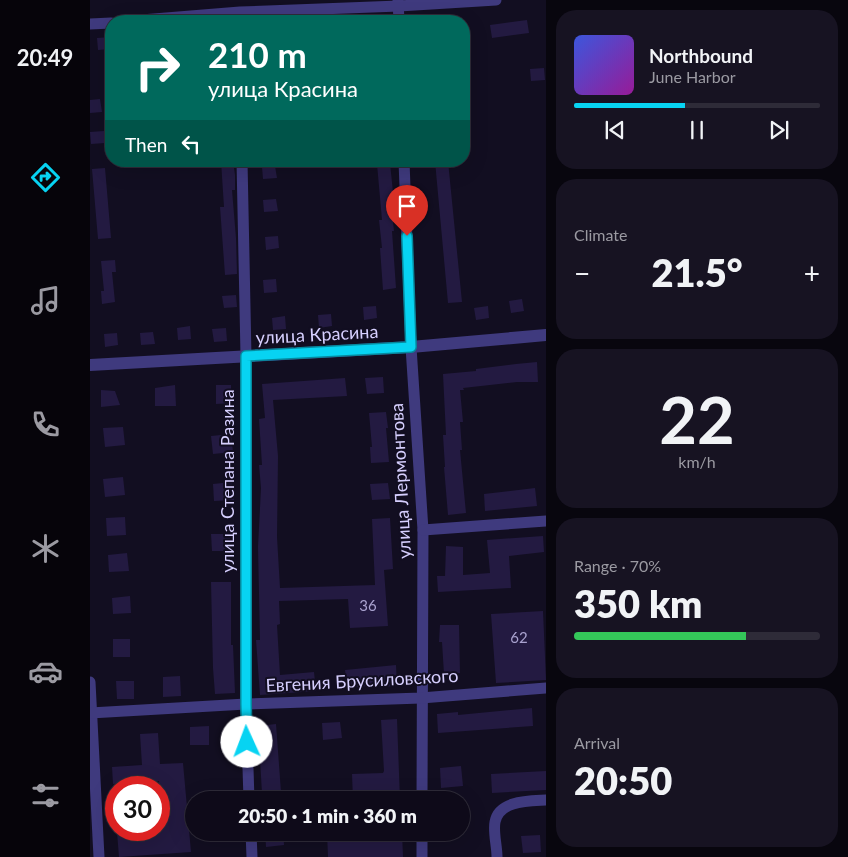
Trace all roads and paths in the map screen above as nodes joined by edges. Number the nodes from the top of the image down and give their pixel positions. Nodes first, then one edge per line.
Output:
1 (496, 0) edge
2 (399, 3) edge
3 (263, 15) edge
4 (105, 23) edge
5 (90, 24) edge
6 (242, 167) edge
7 (404, 167) edge
8 (546, 335) edge
9 (411, 347) junction
10 (246, 356) junction
11 (90, 365) edge
12 (546, 520) edge
13 (423, 530) junction
14 (90, 682) edge
15 (546, 688) edge
16 (421, 698) junction
17 (246, 704) junction
18 (91, 713) edge
19 (249, 791) edge
20 (422, 791) edge
21 (546, 800) edge
22 (251, 841) edge
23 (422, 841) edge
24 (99, 857) edge
25 (252, 857) edge
26 (422, 857) edge
27 (497, 857) edge

1 - 2 street
2 - 3 street
4 - 5 street
6 - 10 street, улица Степана Разина
7 - 9 street, улица Лермонтова
8 - 9 street, улица Красина
9 - 10 street, улица Красина
9 - 13 street, улица Лермонтова
10 - 11 street, улица Красина
10 - 17 street, улица Степана Разина
12 - 13 street
13 - 16 street, улица Лермонтова
14 - 18 street
15 - 16 street, Евгения Брусиловского
16 - 17 street, Евгения Брусиловского
16 - 20 street, улица Лермонтова
17 - 18 street, Евгения Брусиловского
17 - 19 street, улица Степана Разина
18 - 24 street
21 - 27 street
22 - 25 street
23 - 26 street

